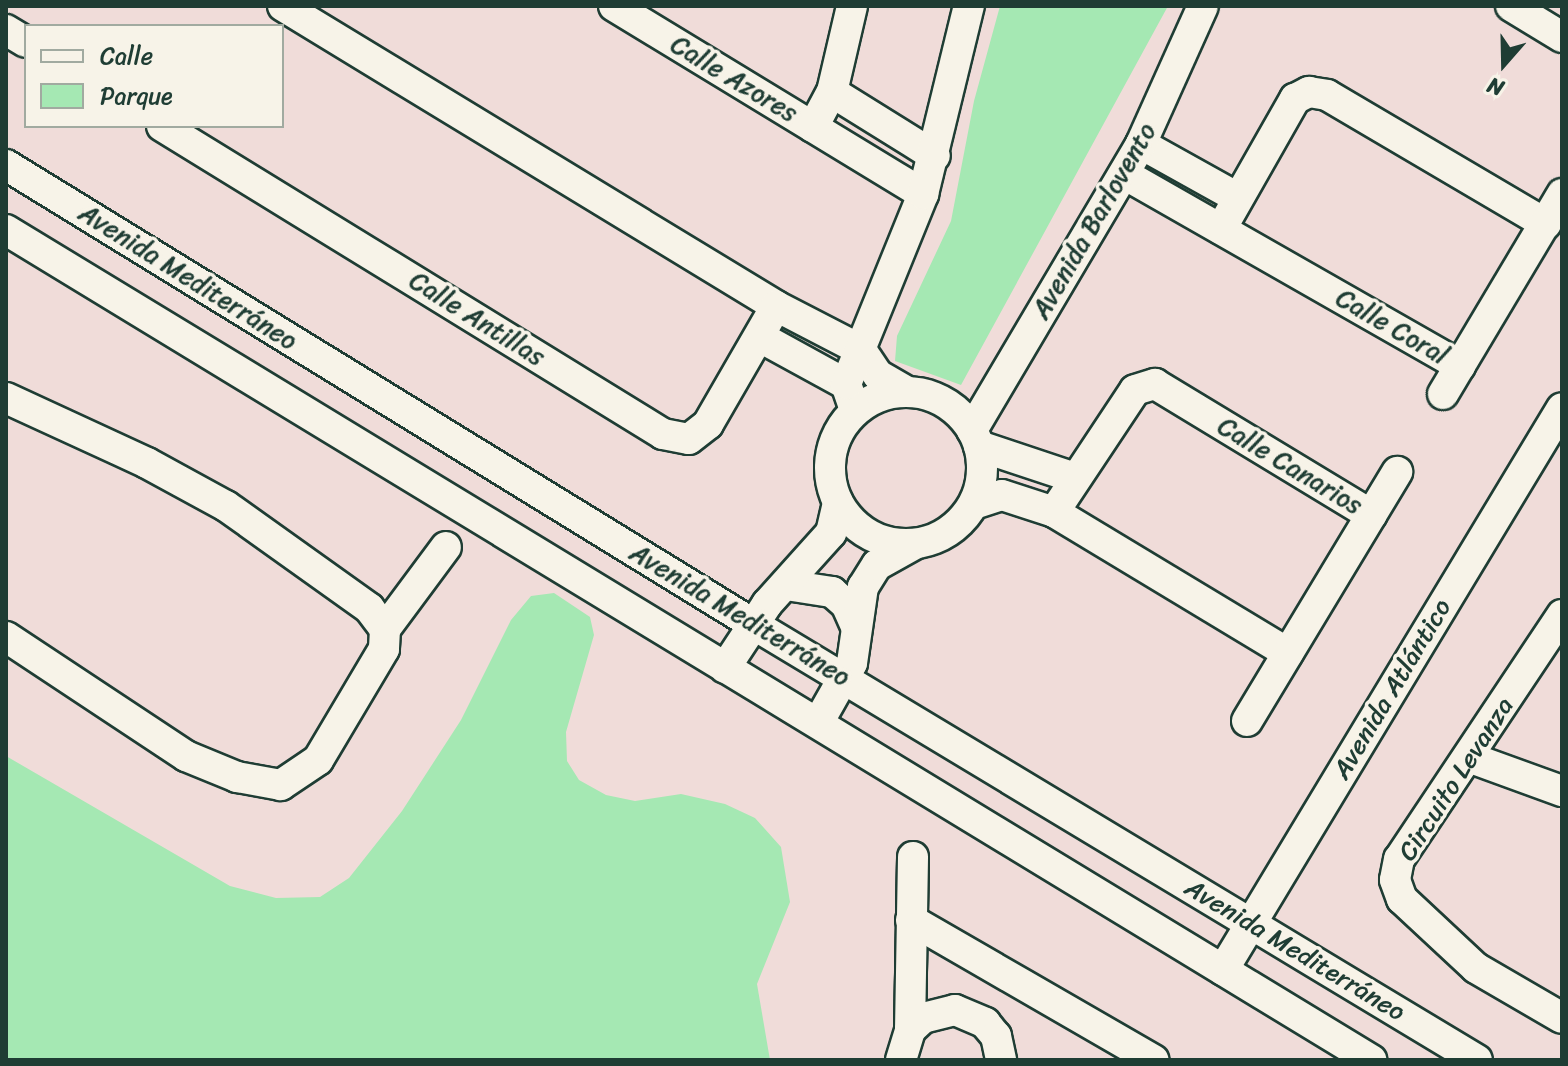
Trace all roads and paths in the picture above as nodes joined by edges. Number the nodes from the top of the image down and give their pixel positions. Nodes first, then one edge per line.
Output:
1 (283, 6) edge
2 (614, 6) edge
3 (852, 6) edge
4 (969, 6) edge
5 (1203, 6) edge
6 (1511, 6) edge
7 (6, 30) edge
8 (1562, 37) edge
9 (24, 41) edge
10 (832, 92) junction
11 (813, 127) junction
12 (165, 128) edge
13 (1141, 144) junction
14 (935, 156) junction
15 (6, 165) edge
16 (1124, 174) junction
17 (923, 194) junction
18 (1562, 194) edge
19 (1238, 198) junction
20 (1546, 224) junction
21 (1221, 229) junction
22 (6, 230) edge
23 (776, 306) junction
24 (760, 337) junction
25 (861, 350) junction
26 (1460, 366) junction
27 (906, 391) junction
28 (1443, 394) dead end
29 (850, 397) junction
30 (6, 398) edge
31 (1562, 408) edge
32 (976, 438) junction
33 (1397, 472) dead end
34 (1075, 478) junction
35 (838, 503) junction
36 (974, 504) junction
37 (1054, 512) junction
38 (1371, 515) junction
39 (915, 544) junction
40 (446, 547) dead end
41 (786, 585) junction
42 (1560, 623) edge
43 (753, 624) junction
44 (856, 626) junction
45 (385, 629) junction
46 (6, 637) edge
47 (1288, 653) junction
48 (725, 668) junction
49 (846, 678) junction
50 (1247, 721) dead end
51 (818, 723) junction
52 (1468, 757) junction
53 (1562, 791) edge
54 (913, 857) dead end
55 (911, 920) junction
56 (1250, 923) junction
57 (1223, 970) junction
58 (1562, 1018) edge
59 (910, 1030) junction
60 (901, 1060) edge
61 (1001, 1060) edge
62 (1153, 1060) edge
63 (1371, 1060) edge
64 (1477, 1060) edge

1 - 23 street
2 - 11 street, Calle Azores
3 - 10 street, Calle Azores
4 - 14 street
5 - 13 street, Avenida Barlovento
6 - 8 street
7 - 9 street
10 - 11 street, Calle Azores
10 - 14 street, Calle Azores
11 - 17 street, Calle Azores
12 - 24 street, Calle Antillas
13 - 16 street, Avenida Barlovento
13 - 19 street
14 - 17 street
15 - 43 street, Avenida Mediterráneo
16 - 21 street, Calle Coral
16 - 32 street, Avenida Barlovento
17 - 25 street
18 - 20 street, Calle Coral
19 - 20 street
19 - 21 street
20 - 26 street, Calle Coral
21 - 26 street, Calle Coral
22 - 48 street, Avenida Mediterráneo
23 - 24 street, Calle Antillas
23 - 25 street
24 - 29 street
25 - 27 street
25 - 29 street
26 - 28 street
27 - 29 street
27 - 32 street
29 - 35 street
30 - 45 street
31 - 56 street, Avenida Atlántico
32 - 34 street
32 - 36 street
33 - 38 street
34 - 37 street, Calle Canarios
34 - 38 street, Calle Canarios
35 - 39 street
35 - 41 street
36 - 37 street
36 - 39 street
37 - 47 street
38 - 47 street, Calle Canarios
39 - 44 street
40 - 45 street
41 - 43 street
41 - 44 street
42 - 52 street, Circuito Levanza
43 - 48 street
43 - 49 street, Avenida Mediterráneo
44 - 49 street
45 - 46 street
47 - 50 street, Calle Canarios
48 - 51 street, Avenida Mediterráneo
49 - 51 street
49 - 56 street, Avenida Mediterráneo
51 - 57 street, Avenida Mediterráneo
52 - 53 street
52 - 58 street, Circuito Levanza
54 - 55 street
55 - 59 street
55 - 62 street
56 - 57 street, Avenida Atlántico
56 - 64 street, Avenida Mediterráneo
57 - 63 street, Avenida Mediterráneo
59 - 60 street
59 - 61 street

